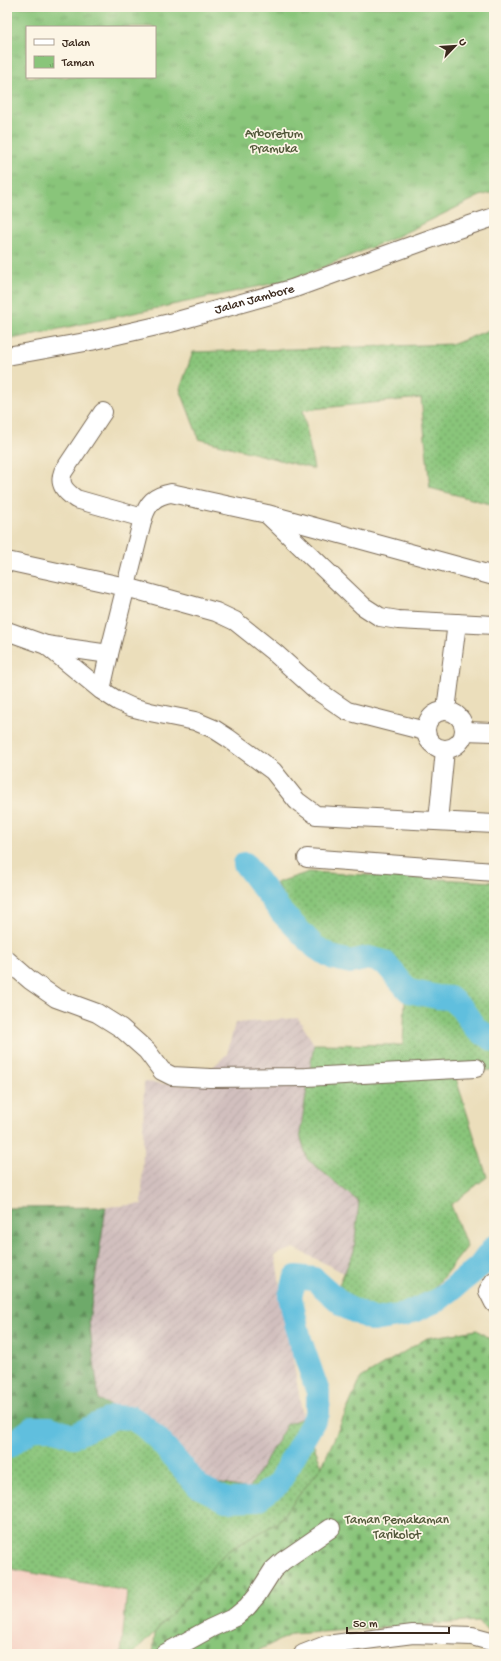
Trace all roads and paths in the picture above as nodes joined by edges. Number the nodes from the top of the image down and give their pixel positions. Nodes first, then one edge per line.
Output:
1 (494, 217) edge
2 (7, 356) edge
3 (103, 412) dead end
4 (266, 514) junction
5 (143, 518) junction
6 (7, 561) edge
7 (494, 576) edge
8 (126, 587) junction
9 (456, 623) junction
10 (494, 625) edge
11 (7, 631) edge
12 (46, 645) junction
13 (109, 654) junction
14 (102, 690) junction
15 (446, 710) junction
16 (425, 731) junction
17 (464, 731) junction
18 (494, 732) edge
19 (444, 750) junction
20 (438, 821) junction
21 (494, 824) edge
22 (308, 858) dead end
23 (494, 872) edge
24 (7, 960) edge
25 (476, 1068) dead end
26 (494, 1281) edge
27 (494, 1303) edge
28 (332, 1528) dead end
29 (494, 1642) edge
30 (494, 1645) edge
31 (164, 1654) edge
32 (303, 1654) edge
33 (485, 1654) edge

1 - 2 street, Jalan Jambore
3 - 5 street
4 - 5 street
4 - 7 street
4 - 9 street
5 - 8 street
6 - 8 street
8 - 13 street
8 - 16 street
9 - 10 street
9 - 15 street
11 - 12 street
12 - 13 street
12 - 14 street
13 - 14 street
14 - 20 street
15 - 16 street
15 - 17 street
16 - 19 street
17 - 18 street
17 - 19 street
19 - 20 street
20 - 21 street
22 - 23 street
24 - 25 street
26 - 27 street
28 - 31 street
29 - 32 street
30 - 33 street

